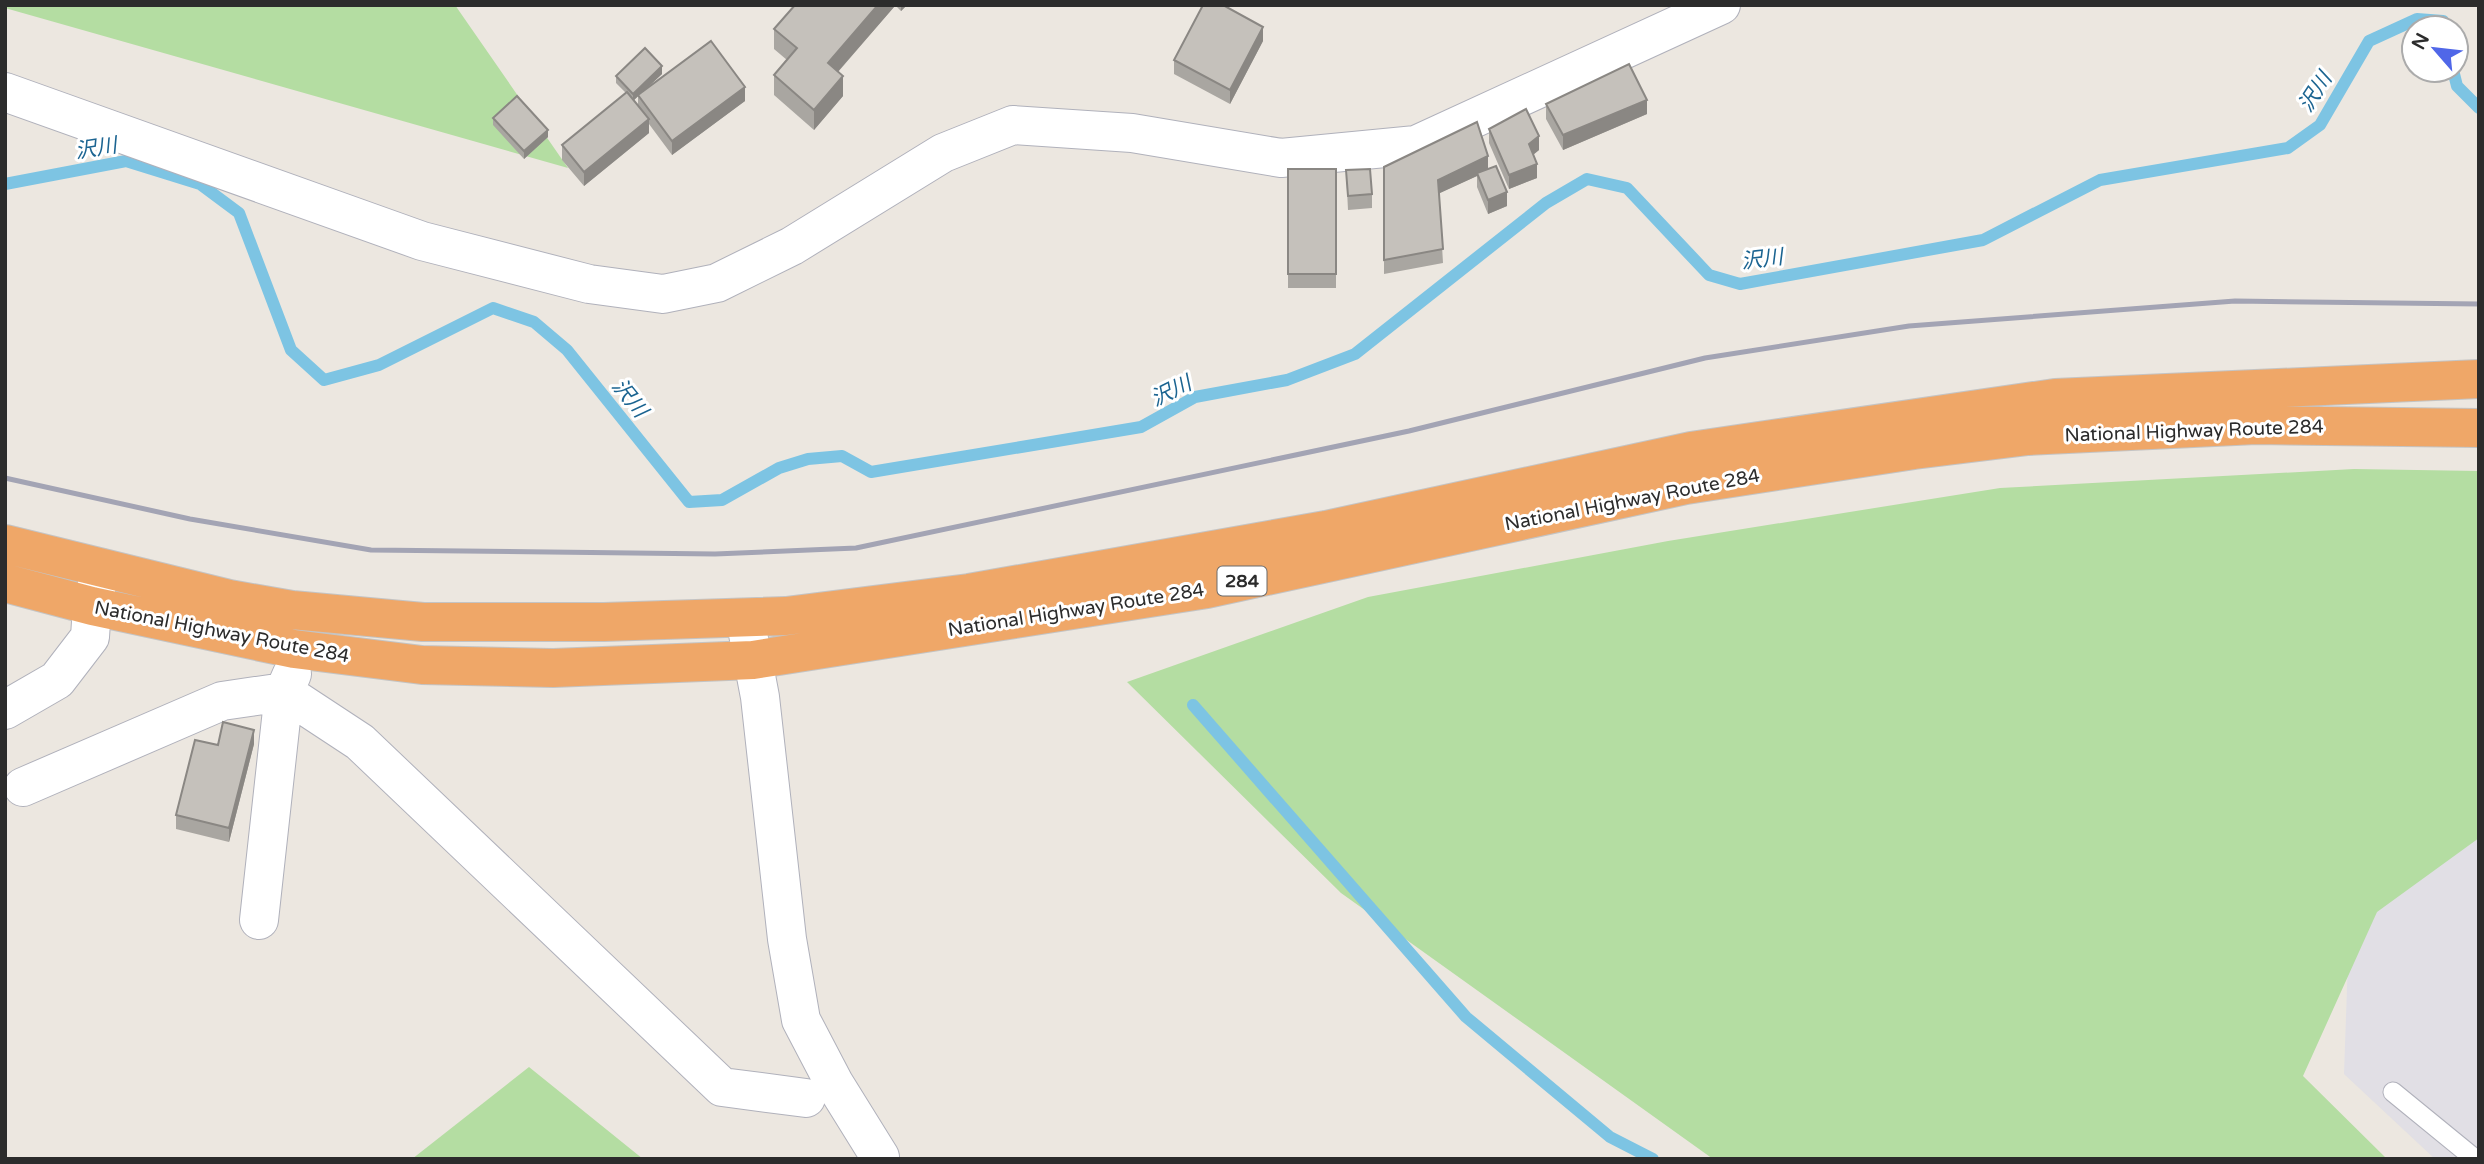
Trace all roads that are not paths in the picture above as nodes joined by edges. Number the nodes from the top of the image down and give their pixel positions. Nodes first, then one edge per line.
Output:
1 (1721, 5) edge
2 (5, 92) edge
3 (2479, 379) edge
4 (2479, 428) edge
5 (5, 544) edge
6 (101, 568) junction
7 (5, 583) edge
8 (92, 606) junction
9 (292, 610) junction
10 (745, 618) junction
11 (294, 649) junction
12 (753, 660) junction
13 (284, 692) junction
14 (5, 710) edge
15 (23, 787) dead end
16 (259, 920) dead end
17 (2393, 1092) dead end
18 (806, 1098) dead end
19 (880, 1157) dead end
20 (2475, 1159) edge

1 - 2 street
3 - 10 highway, National Highway Route 284 / 284
4 - 12 highway, National Highway Route 284 / 284
5 - 6 highway, National Highway Route 284 / 284
6 - 8 street
6 - 9 highway, National Highway Route 284 / 284
7 - 8 highway, National Highway Route 284 / 284
8 - 11 highway, National Highway Route 284 / 284
8 - 14 street
9 - 10 highway, National Highway Route 284 / 284
9 - 11 street
10 - 12 street
11 - 12 highway, National Highway Route 284 / 284
11 - 13 street
12 - 19 street
13 - 15 street
13 - 16 street
13 - 18 street
17 - 20 lane

